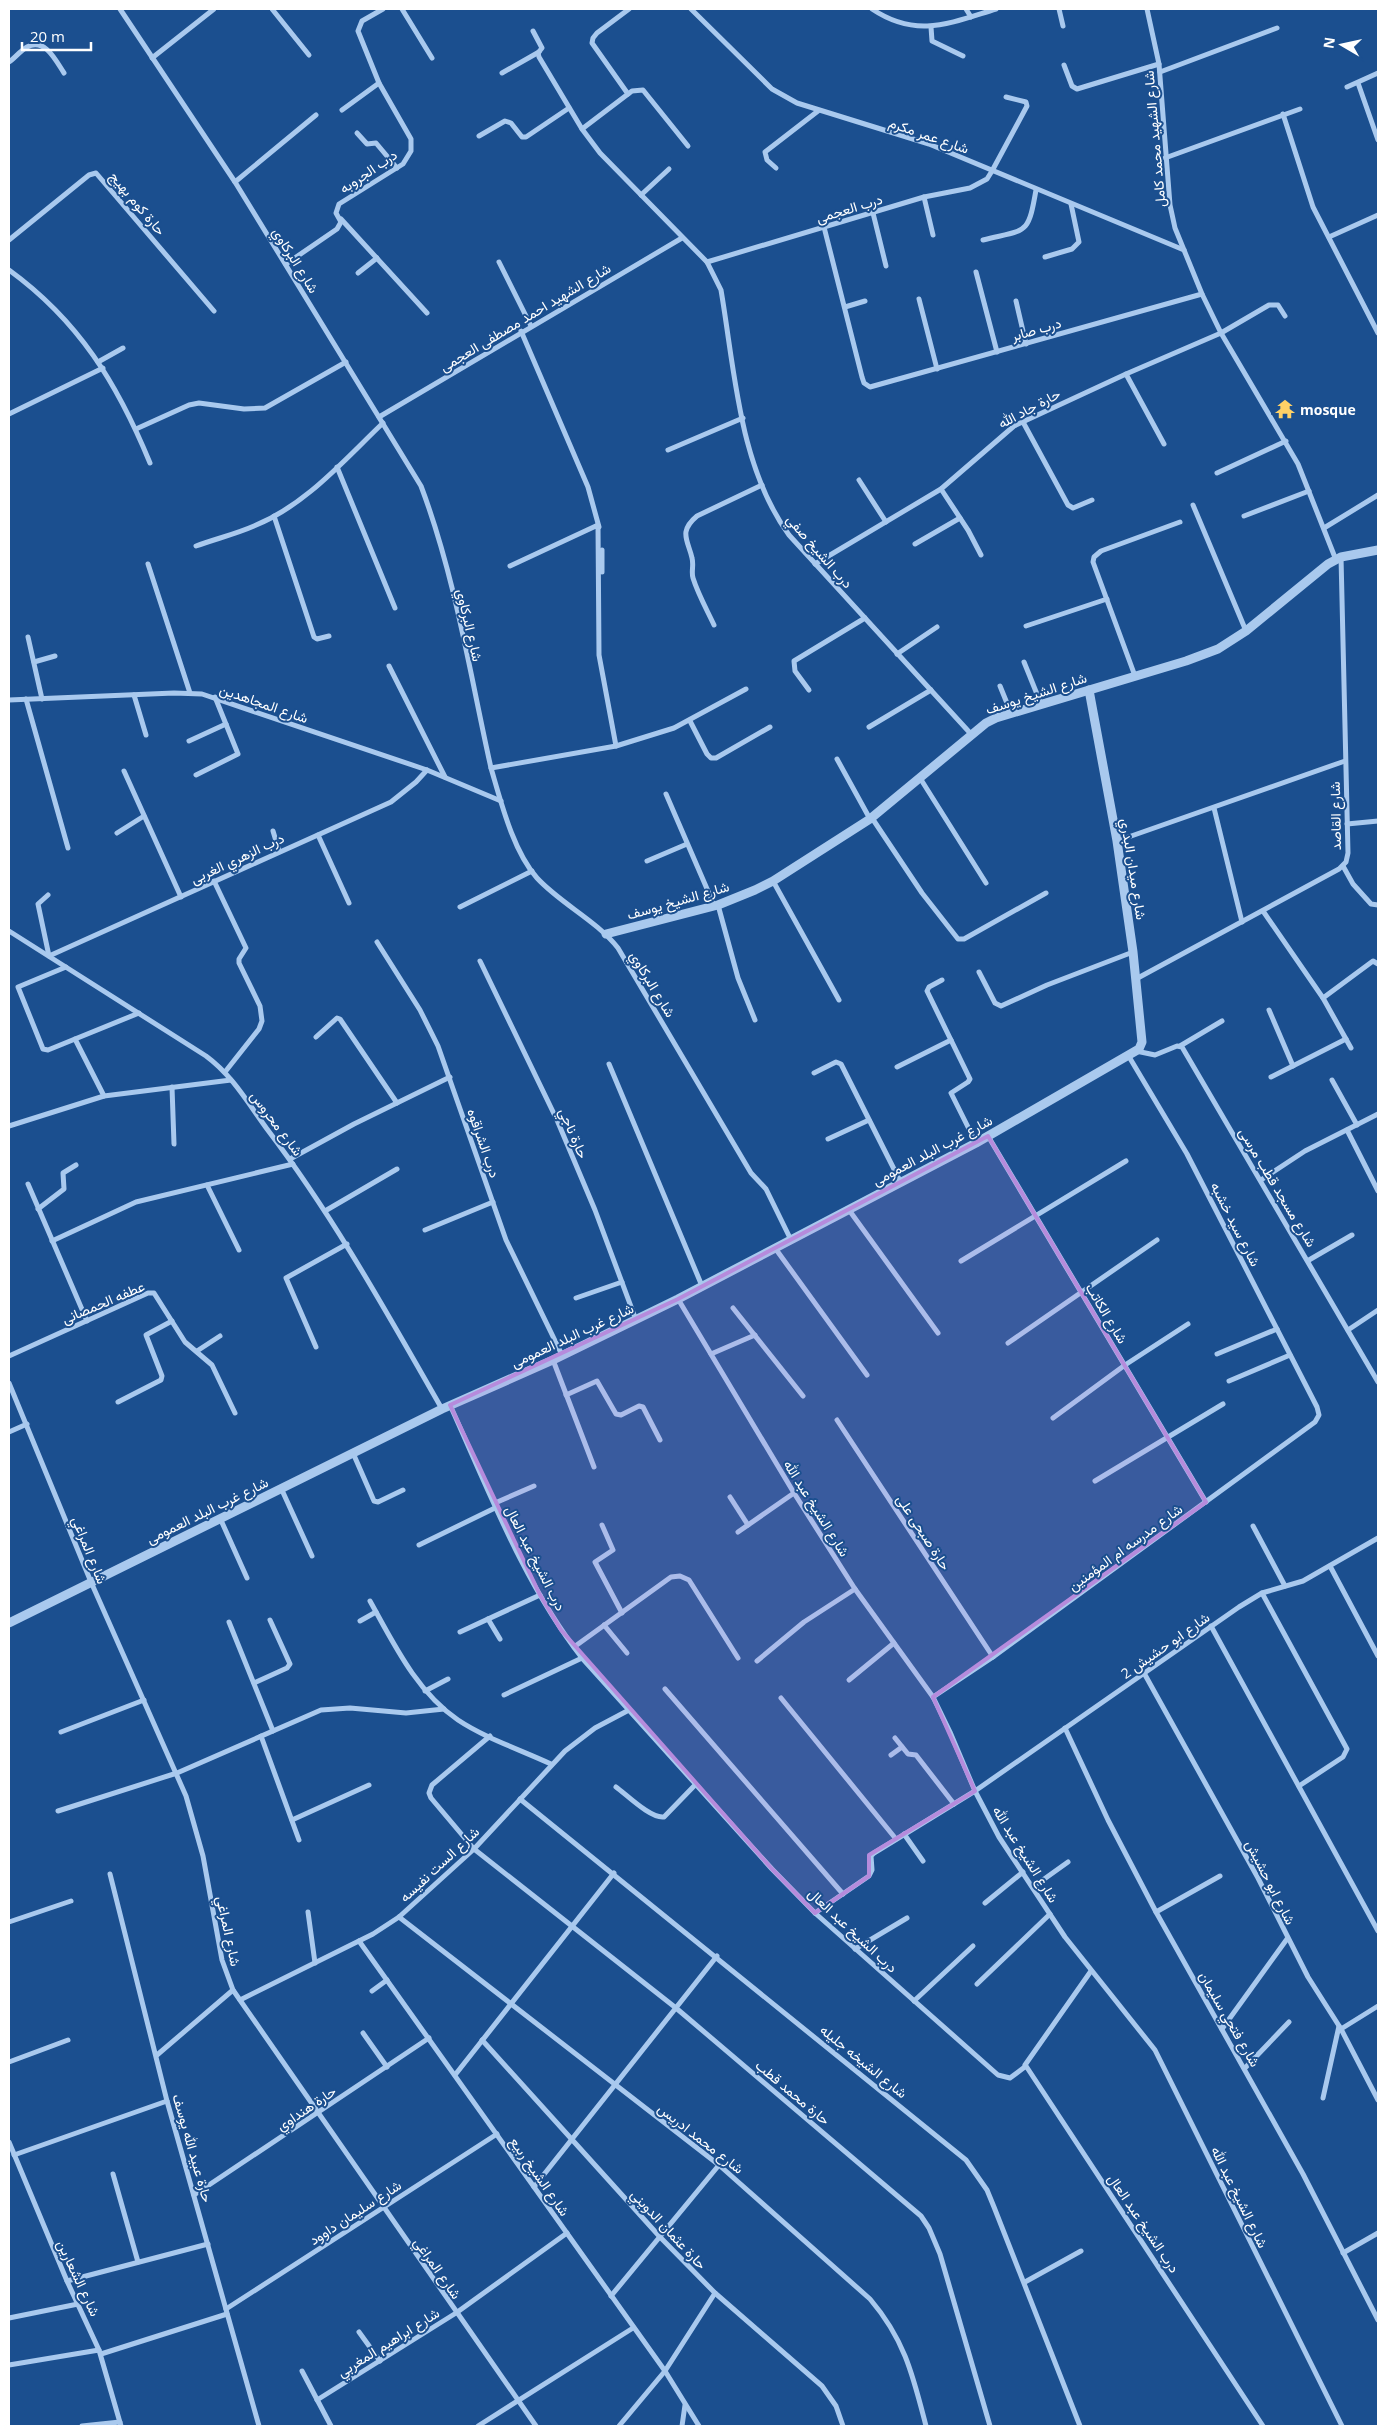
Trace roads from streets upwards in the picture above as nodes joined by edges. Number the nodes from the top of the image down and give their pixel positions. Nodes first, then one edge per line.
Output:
1 (120, 9) edge
2 (214, 9) edge
3 (272, 9) edge
4 (383, 9) edge
5 (402, 9) edge
6 (629, 9) edge
7 (691, 9) edge
8 (872, 9) edge
9 (966, 9) edge
10 (996, 9) edge
11 (1059, 9) edge
12 (1147, 9) edge
13 (971, 17) junction
14 (1063, 26) dead end
15 (931, 27) junction
16 (1277, 28) dead end
17 (533, 31) dead end
18 (539, 51) junction
19 (309, 55) dead end
20 (963, 56) dead end
21 (152, 58) junction
22 (432, 58) dead end
23 (9, 62) edge
24 (1159, 64) junction
25 (1064, 65) dead end
26 (1160, 72) junction
27 (64, 73) dead end
28 (502, 73) dead end
29 (1378, 73) edge
30 (1358, 83) junction
31 (379, 84) junction
32 (1347, 88) dead end
33 (628, 94) junction
34 (1006, 97) dead end
35 (569, 108) junction
36 (1300, 109) dead end
37 (342, 110) dead end
38 (818, 111) junction
39 (316, 114) dead end
40 (1284, 114) junction
41 (582, 130) junction
42 (357, 133) dead end
43 (480, 136) dead end
44 (1378, 140) edge
45 (688, 146) dead end
46 (1165, 158) junction
47 (397, 168) junction
48 (776, 168) dead end
49 (669, 170) dead end
50 (992, 171) junction
51 (235, 182) junction
52 (1036, 190) junction
53 (641, 195) junction
54 (924, 197) junction
55 (1071, 204) junction
56 (873, 212) junction
57 (1378, 215) edge
58 (340, 219) junction
59 (824, 227) junction
60 (934, 235) dead end
61 (1329, 237) junction
62 (682, 238) junction
63 (9, 240) edge
64 (983, 240) dead end
65 (1184, 250) junction
66 (1045, 257) dead end
67 (377, 258) junction
68 (499, 262) dead end
69 (707, 262) junction
70 (286, 264) junction
71 (886, 266) dead end
72 (9, 270) edge
73 (976, 272) dead end
74 (358, 273) dead end
75 (1202, 294) junction
76 (919, 299) dead end
77 (865, 301) dead end
78 (1016, 301) dead end
79 (845, 307) junction
80 (214, 311) dead end
81 (427, 313) dead end
82 (1285, 316) dead end
83 (531, 326) junction
84 (521, 332) junction
85 (1221, 333) junction
86 (1378, 333) edge
87 (1026, 344) junction
88 (123, 348) dead end
89 (997, 352) junction
90 (98, 362) junction
91 (346, 362) junction
92 (103, 368) junction
93 (937, 369) junction
94 (1126, 374) junction
95 (9, 414) edge
96 (379, 417) junction
97 (742, 418) junction
98 (1023, 422) junction
99 (384, 423) junction
100 (136, 429) junction
101 (1286, 441) junction
102 (1164, 444) dead end
103 (668, 450) dead end
104 (150, 463) dead end
105 (337, 467) junction
106 (1216, 474) dead end
107 (859, 480) dead end
108 (762, 485) junction
109 (942, 489) junction
110 (1309, 491) junction
111 (1378, 495) edge
112 (1092, 500) dead end
113 (1194, 505) dead end
114 (274, 516) junction
115 (1244, 516) dead end
116 (960, 518) junction
117 (886, 522) junction
118 (1180, 522) dead end
119 (598, 525) junction
120 (1324, 528) junction
121 (915, 544) dead end
122 (196, 546) dead end
123 (1378, 550) edge
124 (981, 555) dead end
125 (1338, 558) junction
126 (148, 564) dead end
127 (815, 564) junction
128 (510, 566) dead end
129 (602, 590) dead end
130 (1107, 599) junction
131 (395, 608) dead end
132 (865, 618) junction
133 (714, 625) dead end
134 (1026, 626) dead end
135 (937, 627) dead end
136 (1246, 631) junction
137 (329, 636) dead end
138 (28, 637) dead end
139 (897, 654) junction
140 (55, 656) dead end
141 (34, 662) junction
142 (1024, 662) dead end
143 (389, 666) dead end
144 (1135, 676) junction
145 (1000, 686) dead end
146 (746, 689) dead end
147 (809, 690) dead end
148 (931, 690) junction
149 (1089, 690) junction
150 (190, 693) junction
151 (134, 695) junction
152 (215, 697) junction
153 (42, 698) junction
154 (26, 699) junction
155 (9, 700) edge
156 (1041, 704) junction
157 (1011, 713) junction
158 (690, 721) junction
159 (226, 724) junction
160 (770, 727) dead end
161 (870, 727) dead end
162 (970, 734) junction
163 (146, 735) dead end
164 (189, 741) dead end
165 (616, 746) junction
166 (837, 759) dead end
167 (1345, 761) junction
168 (491, 768) junction
169 (427, 770) junction
170 (124, 771) dead end
171 (196, 775) dead end
172 (445, 777) junction
173 (920, 778) junction
174 (666, 794) dead end
175 (501, 801) junction
176 (1214, 808) junction
177 (144, 816) junction
178 (871, 818) junction
179 (1378, 821) edge
180 (1347, 824) junction
181 (273, 831) dead end
182 (117, 832) dead end
183 (318, 835) junction
184 (1117, 841) junction
185 (687, 844) junction
186 (68, 848) dead end
187 (280, 851) junction
188 (647, 861) dead end
189 (1343, 866) junction
190 (532, 871) junction
191 (773, 880) junction
192 (214, 881) junction
193 (986, 883) dead end
194 (1046, 893) dead end
195 (48, 895) dead end
196 (181, 897) junction
197 (349, 904) dead end
198 (716, 905) junction
199 (1378, 905) edge
200 (460, 907) dead end
201 (1263, 911) junction
202 (1242, 922) junction
203 (9, 931) edge
204 (606, 934) junction
205 (377, 942) dead end
206 (1133, 952) junction
207 (50, 956) junction
208 (480, 961) dead end
209 (1378, 964) edge
210 (66, 967) junction
211 (979, 972) dead end
212 (1135, 979) junction
213 (942, 980) dead end
214 (1323, 998) junction
215 (839, 1000) dead end
216 (1269, 1010) dead end
217 (139, 1013) junction
218 (755, 1020) dead end
219 (1222, 1021) dead end
220 (316, 1037) dead end
221 (75, 1039) junction
222 (1346, 1039) junction
223 (951, 1040) junction
224 (1180, 1046) junction
225 (1351, 1048) dead end
226 (1132, 1053) junction
227 (609, 1064) dead end
228 (1293, 1066) junction
229 (897, 1067) dead end
230 (225, 1072) junction
231 (814, 1073) dead end
232 (450, 1077) junction
233 (1271, 1077) dead end
234 (230, 1080) junction
235 (1332, 1080) dead end
236 (172, 1087) junction
237 (104, 1096) junction
238 (397, 1103) junction
239 (1378, 1114) edge
240 (869, 1120) junction
241 (1357, 1125) junction
242 (9, 1126) edge
243 (1347, 1130) junction
244 (988, 1136) junction
245 (828, 1139) dead end
246 (976, 1143) junction
247 (174, 1144) dead end
248 (1126, 1161) dead end
249 (292, 1162) junction
250 (76, 1165) dead end
251 (397, 1169) dead end
252 (1261, 1180) junction
253 (901, 1183) junction
254 (28, 1184) dead end
255 (206, 1185) junction
256 (1378, 1191) edge
257 (493, 1202) junction
258 (38, 1209) junction
259 (849, 1210) junction
260 (325, 1211) junction
261 (1036, 1216) junction
262 (425, 1230) dead end
263 (1352, 1235) dead end
264 (791, 1240) junction
265 (1157, 1240) dead end
266 (52, 1241) junction
267 (347, 1244) junction
268 (774, 1248) junction
269 (239, 1250) dead end
270 (1309, 1260) junction
271 (961, 1261) dead end
272 (622, 1282) junction
273 (702, 1286) junction
274 (1081, 1292) junction
275 (576, 1298) dead end
276 (678, 1299) junction
277 (733, 1308) dead end
278 (1378, 1310) edge
279 (636, 1320) junction
280 (87, 1321) junction
281 (172, 1321) junction
282 (1188, 1324) dead end
283 (1277, 1329) junction
284 (1348, 1330) junction
285 (938, 1333) dead end
286 (754, 1335) junction
287 (220, 1336) dead end
288 (1008, 1343) dead end
289 (316, 1347) dead end
290 (197, 1351) junction
291 (711, 1354) junction
292 (1218, 1354) dead end
293 (562, 1355) junction
294 (1290, 1355) junction
295 (9, 1356) edge
296 (553, 1360) junction
297 (1125, 1365) junction
298 (867, 1375) dead end
299 (1229, 1381) dead end
300 (1378, 1382) edge
301 (9, 1383) edge
302 (566, 1395) junction
303 (803, 1396) dead end
304 (118, 1402) dead end
305 (1223, 1404) dead end
306 (446, 1407) junction
307 (1317, 1407) joint
308 (236, 1414) dead end
309 (1053, 1418) dead end
310 (837, 1420) dead end
311 (27, 1424) junction
312 (9, 1432) edge
313 (1168, 1437) junction
314 (660, 1440) dead end
315 (354, 1452) junction
316 (594, 1468) dead end
317 (1095, 1481) dead end
318 (534, 1486) dead end
319 (282, 1488) junction
320 (403, 1490) dead end
321 (794, 1493) junction
322 (730, 1497) dead end
323 (1206, 1502) junction
324 (496, 1505) junction
325 (220, 1518) junction
326 (602, 1525) dead end
327 (748, 1525) junction
328 (1253, 1526) dead end
329 (738, 1532) dead end
330 (1378, 1538) edge
331 (419, 1545) dead end
332 (312, 1556) dead end
333 (1330, 1566) junction
334 (247, 1578) dead end
335 (91, 1582) junction
336 (1285, 1586) junction
337 (855, 1589) junction
338 (1262, 1593) junction
339 (540, 1595) junction
340 (370, 1601) dead end
341 (376, 1612) junction
342 (622, 1613) junction
343 (488, 1619) junction
344 (270, 1620) dead end
345 (230, 1622) dead end
346 (360, 1622) dead end
347 (9, 1623) edge
348 (604, 1625) junction
349 (1211, 1626) junction
350 (460, 1632) dead end
351 (500, 1639) dead end
352 (894, 1643) junction
353 (574, 1647) junction
354 (627, 1653) dead end
355 (1378, 1656) edge
356 (993, 1657) junction
357 (582, 1658) junction
358 (738, 1658) dead end
359 (757, 1661) dead end
360 (1144, 1673) junction
361 (448, 1678) dead end
362 (849, 1680) dead end
363 (254, 1683) junction
364 (665, 1689) dead end
365 (425, 1692) junction
366 (504, 1695) dead end
367 (932, 1697) junction
368 (781, 1698) dead end
369 (144, 1700) junction
370 (444, 1709) junction
371 (628, 1710) junction
372 (1065, 1728) junction
373 (273, 1731) junction
374 (61, 1732) dead end
375 (261, 1736) junction
376 (490, 1736) junction
377 (895, 1738) dead end
378 (902, 1747) junction
379 (891, 1755) dead end
380 (551, 1764) junction
381 (177, 1772) junction
382 (369, 1785) dead end
383 (695, 1785) junction
384 (1299, 1786) junction
385 (616, 1787) dead end
386 (975, 1791) junction
387 (520, 1799) junction
388 (954, 1804) junction
389 (58, 1811) dead end
390 (292, 1820) junction
391 (904, 1834) junction
392 (896, 1838) junction
393 (299, 1840) dead end
394 (474, 1849) junction
395 (923, 1861) dead end
396 (1068, 1862) dead end
397 (1024, 1872) junction
398 (614, 1873) junction
399 (110, 1874) dead end
400 (1220, 1876) dead end
401 (1033, 1887) junction
402 (844, 1894) junction
403 (71, 1901) dead end
404 (985, 1903) dead end
405 (308, 1912) dead end
406 (1156, 1912) junction
407 (815, 1913) junction
408 (1050, 1914) junction
409 (399, 1917) junction
410 (907, 1918) dead end
411 (9, 1922) edge
412 (572, 1926) junction
413 (1378, 1931) edge
414 (1288, 1939) junction
415 (359, 1941) junction
416 (973, 1946) dead end
417 (855, 1949) junction
418 (717, 1956) junction
419 (315, 1963) junction
420 (1091, 1971) junction
421 (387, 1980) junction
422 (977, 1984) dead end
423 (232, 1990) junction
424 (372, 1991) dead end
425 (240, 2000) junction
426 (914, 2001) junction
427 (510, 2005) junction
428 (1378, 2006) edge
429 (676, 2008) junction
430 (1289, 2022) dead end
431 (1340, 2027) junction
432 (1222, 2028) junction
433 (363, 2033) dead end
434 (429, 2038) junction
435 (68, 2040) dead end
436 (482, 2040) junction
437 (157, 2055) junction
438 (9, 2062) edge
439 (1024, 2066) junction
440 (387, 2067) junction
441 (1245, 2068) junction
442 (455, 2075) junction
443 (615, 2085) junction
444 (1323, 2098) dead end
445 (1378, 2100) edge
446 (167, 2101) junction
447 (317, 2114) junction
448 (497, 2134) junction
449 (572, 2139) junction
450 (9, 2142) edge
451 (12, 2157) edge
452 (719, 2165) junction
453 (113, 2174) dead end
454 (534, 2187) junction
455 (194, 2195) junction
456 (382, 2208) junction
457 (567, 2233) junction
458 (1378, 2233) edge
459 (660, 2237) junction
460 (208, 2244) junction
461 (1081, 2251) dead end
462 (1343, 2252) junction
463 (138, 2262) junction
464 (67, 2281) junction
465 (1024, 2282) junction
466 (715, 2293) junction
467 (611, 2296) junction
468 (78, 2304) junction
469 (226, 2311) junction
470 (456, 2313) junction
471 (9, 2318) edge
472 (1378, 2320) edge
473 (633, 2328) junction
474 (359, 2332) dead end
475 (100, 2352) junction
476 (380, 2361) junction
477 (9, 2365) edge
478 (302, 2371) dead end
479 (664, 2371) junction
480 (317, 2400) junction
481 (519, 2401) junction
482 (685, 2404) junction
483 (121, 2424) edge
484 (82, 2426) edge
485 (259, 2426) edge
486 (331, 2426) edge
487 (478, 2426) edge
488 (536, 2426) edge
489 (619, 2426) edge
490 (682, 2426) edge
491 (699, 2426) edge
492 (843, 2426) edge
493 (926, 2426) edge
494 (990, 2426) edge
495 (1080, 2426) edge
496 (1263, 2426) edge
497 (1342, 2426) edge

1 - 21 street, شارع البركاوي
2 - 21 street
3 - 19 street
4 - 31 street, درب الجروبه
5 - 22 street
6 - 33 street
7 - 38 street, شارع عمر مكرم
8 - 15 street
9 - 13 street
10 - 13 street
11 - 14 street
12 - 24 street, شارع الشهيد محمد كامل
13 - 15 street
15 - 20 street
16 - 26 street
17 - 18 street, درب الشيخ صفي
18 - 28 street
18 - 35 street, درب الشيخ صفي
21 - 51 street, شارع البركاوي
23 - 27 street
24 - 25 street
24 - 26 street, شارع الشهيد محمد كامل
26 - 46 street, شارع الشهيد محمد كامل
29 - 30 street
30 - 32 street
30 - 44 street
31 - 37 street
31 - 47 street, درب الجروبه
33 - 41 street
33 - 45 street
34 - 50 street
35 - 41 street, درب الشيخ صفي
35 - 43 street
36 - 40 street
38 - 48 street
38 - 50 street, شارع عمر مكرم
39 - 51 street
40 - 46 street
40 - 61 street
41 - 53 street, درب الشيخ صفي
42 - 47 street
46 - 65 street, شارع الشهيد محمد كامل
47 - 58 street, درب الجروبه
49 - 53 street
50 - 52 street, شارع عمر مكرم
50 - 54 street, درب العجمى
51 - 70 street, شارع البركاوي
52 - 55 street, شارع عمر مكرم
52 - 64 street
53 - 62 street, درب الشيخ صفي
54 - 56 street, درب العجمى
54 - 60 street
55 - 65 street, شارع عمر مكرم
55 - 66 street
56 - 59 street, درب العجمى
56 - 71 street
57 - 61 street
58 - 67 street
58 - 70 street, درب الجروبه
59 - 69 street, درب العجمى
59 - 79 street
61 - 86 street
62 - 69 street, درب الشيخ صفي
62 - 83 street, شارع الشهيد احمد مصطفى العجمى
63 - 80 street, حارة كوم بهيج
65 - 75 street, شارع الشهيد محمد كامل
67 - 74 street
67 - 81 street
68 - 83 street
69 - 97 street, درب الشيخ صفي
70 - 91 street, شارع البركاوي
72 - 90 street
73 - 89 street
75 - 85 street, شارع الشهيد محمد كامل
75 - 87 street, درب صابر
76 - 93 street
77 - 79 street
78 - 87 street
79 - 93 street, درب صابر
82 - 85 street, حارة جاد الله
83 - 84 street, شارع الشهيد احمد مصطفى العجمى
84 - 96 street, شارع الشهيد احمد مصطفى العجمى
84 - 119 street
85 - 94 street, حارة جاد الله
85 - 101 street, شارع الشهيد محمد كامل
87 - 89 street, درب صابر
88 - 90 street
89 - 93 street, درب صابر
90 - 92 street
91 - 96 street, شارع البركاوي
91 - 100 street
92 - 95 street
92 - 100 street
94 - 98 street, حارة جاد الله
94 - 102 street
96 - 99 street, شارع البركاوي
97 - 103 street
97 - 108 street, درب الشيخ صفي
98 - 109 street, حارة جاد الله
98 - 112 street
99 - 105 street
99 - 168 street, شارع البركاوي
100 - 104 street
101 - 106 street
101 - 110 street, شارع الشهيد محمد كامل
105 - 114 street
105 - 131 street
107 - 117 street
108 - 127 street, درب الشيخ صفي
108 - 133 street
109 - 116 street
109 - 117 street, حارة جاد الله
110 - 115 street
110 - 120 street, شارع الشهيد محمد كامل
111 - 120 street
113 - 136 street
114 - 122 street
114 - 137 street
116 - 121 street
116 - 124 street
117 - 127 street, حارة جاد الله
118 - 130 street
119 - 128 street
119 - 129 street
119 - 165 street
120 - 125 street, شارع الشهيد محمد كامل
123 - 125 street, شارع الشيخ يوسف
125 - 136 street, شارع الشيخ يوسف
125 - 167 street, شارع القاصد
126 - 150 street
127 - 132 street, درب الشيخ صفي
130 - 134 street
130 - 144 street
132 - 139 street, درب الشيخ صفي
132 - 147 street
135 - 139 street
136 - 144 street, شارع الشيخ يوسف
138 - 141 street
139 - 148 street, درب الشيخ صفي
140 - 141 street
141 - 153 street
142 - 156 street
143 - 172 street
144 - 149 street, شارع الشيخ يوسف
145 - 157 street
146 - 158 street
148 - 161 street
148 - 162 street, درب الشيخ صفي
149 - 156 street, شارع الشيخ يوسف
149 - 184 street, شارع ميدان البدري
150 - 151 street, شارع المجاهدين
150 - 152 street, شارع المجاهدين
151 - 153 street, شارع المجاهدين
151 - 163 street
152 - 159 street
152 - 169 street, شارع المجاهدين
153 - 154 street, شارع المجاهدين
154 - 155 street, شارع المجاهدين
154 - 186 street
156 - 157 street, شارع الشيخ يوسف
157 - 162 street, شارع الشيخ يوسف
158 - 160 street
158 - 165 street
159 - 164 street
159 - 171 street
162 - 173 street, شارع الشيخ يوسف
165 - 168 street
166 - 178 street
167 - 176 street
167 - 180 street, شارع القاصد
168 - 175 street, شارع البركاوي
169 - 172 street, شارع المجاهدين
169 - 183 street, درب الزهري الغربى
170 - 177 street
172 - 175 street, شارع المجاهدين
173 - 178 street, شارع الشيخ يوسف
173 - 193 street
174 - 185 street
175 - 190 street, شارع البركاوي
176 - 184 street
176 - 202 street
177 - 182 street
177 - 196 street
178 - 191 street, شارع الشيخ يوسف
178 - 194 street
179 - 180 street
180 - 189 street, شارع القاصد
181 - 187 street
183 - 187 street, درب الزهري الغربى
183 - 197 street
184 - 206 street, شارع ميدان البدري
185 - 188 street
185 - 198 street
187 - 192 street, درب الزهري الغربى
189 - 199 street
189 - 201 street, شارع القاصد
190 - 200 street
190 - 204 street, شارع البركاوي
191 - 198 street, شارع الشيخ يوسف
191 - 215 street
192 - 196 street, درب الزهري الغربى
192 - 230 street
195 - 207 street
196 - 207 street, درب الزهري الغربى
198 - 204 street, شارع الشيخ يوسف
198 - 218 street
201 - 202 street, شارع القاصد
201 - 214 street
202 - 212 street, شارع القاصد
203 - 207 street, شارع محروس
204 - 264 street, شارع البركاوي
205 - 232 street, درب الشراقوه
206 - 211 street
206 - 212 street, شارع ميدان البدري
207 - 210 street, شارع محروس
208 - 272 street, حارة ناجي
209 - 214 street
210 - 217 street, شارع محروس
210 - 221 street
212 - 226 street, شارع ميدان البدري
213 - 223 street
214 - 222 street
216 - 228 street
217 - 221 street
217 - 230 street, شارع محروس
219 - 224 street
220 - 238 street
221 - 237 street
222 - 225 street
222 - 228 street
223 - 229 street
223 - 246 street
224 - 226 street
224 - 252 street, شارع مسجد قطب مرسى
226 - 244 street, شارع غرب البلد العمومى
226 - 283 street, شارع سيد خشبه
227 - 273 street
228 - 233 street
230 - 234 street, شارع محروس
231 - 240 street
232 - 238 street
232 - 257 street, درب الشراقوه
234 - 236 street
234 - 249 street, شارع محروس
235 - 241 street
236 - 237 street
236 - 247 street
237 - 242 street
238 - 249 street
239 - 241 street
240 - 245 street
240 - 253 street
241 - 243 street
243 - 252 street
243 - 256 street
244 - 246 street, شارع غرب البلد العمومى
244 - 261 street, شارع الكاتب
246 - 253 street, شارع غرب البلد العمومى
248 - 261 street
249 - 255 street
249 - 260 street, شارع محروس
250 - 258 street
251 - 260 street
252 - 270 street, شارع مسجد قطب مرسى
253 - 259 street, شارع غرب البلد العمومى
254 - 258 street
255 - 266 street
255 - 269 street
257 - 262 street
257 - 293 street, درب الشراقوه
258 - 266 street
259 - 264 street, شارع غرب البلد العمومى
259 - 285 street
260 - 267 street, شارع محروس
261 - 271 street
261 - 274 street, شارع الكاتب
263 - 270 street
264 - 268 street, شارع غرب البلد العمومى
265 - 274 street
266 - 280 street
267 - 289 street
267 - 306 street, شارع محروس
268 - 273 street, شارع غرب البلد العمومى
268 - 298 street
270 - 284 street, شارع مسجد قطب مرسى
272 - 275 street
272 - 279 street, حارة ناجي
273 - 276 street, شارع غرب البلد العمومى
274 - 288 street
274 - 297 street, شارع الكاتب
276 - 279 street, شارع غرب البلد العمومى
276 - 291 street, شارع الشيخ عبد الله
277 - 286 street
278 - 284 street
279 - 293 street, شارع غرب البلد العمومى
280 - 281 street, عطفه الحمصانى
280 - 295 street, عطفه الحمصانى
281 - 290 street, عطفه الحمصانى
281 - 304 street
282 - 297 street
283 - 292 street
283 - 294 street, شارع سيد خشبه
284 - 300 street, شارع مسجد قطب مرسى
286 - 291 street
286 - 303 street
287 - 290 street
290 - 308 street, عطفه الحمصانى
291 - 321 street, شارع الشيخ عبد الله
293 - 296 street, شارع غرب البلد العمومى
294 - 299 street
294 - 307 street, شارع سيد خشبه
296 - 302 street
296 - 306 street, شارع غرب البلد العمومى
297 - 309 street
297 - 313 street, شارع الكاتب
301 - 311 street, شارع المراغي
302 - 314 street
302 - 316 street
305 - 313 street
306 - 315 street, شارع غرب البلد العمومى
306 - 324 street, درب الشيخ عبد العال
307 - 323 street, شارع مدرسه ام المؤمنين
310 - 356 street, حارة صبحى على
311 - 312 street
311 - 335 street, شارع المراغي
313 - 317 street
313 - 323 street, شارع الكاتب
315 - 319 street, شارع غرب البلد العمومى
315 - 320 street
318 - 324 street
319 - 325 street, شارع غرب البلد العمومى
319 - 332 street
321 - 327 street
321 - 337 street, شارع الشيخ عبد الله
322 - 327 street
323 - 356 street, شارع مدرسه ام المؤمنين
324 - 331 street
324 - 339 street, درب الشيخ عبد العال
325 - 334 street
325 - 335 street, شارع غرب البلد العمومى
326 - 342 street
327 - 329 street
328 - 336 street
330 - 333 street, شارع ابو حشيش 2
333 - 336 street, شارع ابو حشيش 2
333 - 355 street
335 - 347 street, شارع غرب البلد العمومى
335 - 369 street, شارع المراغي
336 - 338 street, شارع ابو حشيش 2
337 - 352 street, شارع الشيخ عبد الله
337 - 359 street
338 - 349 street, شارع ابو حشيش 2
338 - 384 street
339 - 343 street
339 - 353 street, درب الشيخ عبد العال
340 - 341 street
341 - 346 street
341 - 365 street
342 - 348 street
342 - 358 street
343 - 350 street
343 - 351 street
344 - 363 street
345 - 363 street
348 - 353 street
348 - 354 street
349 - 360 street, شارع ابو حشيش 2
349 - 384 street
352 - 362 street
352 - 367 street, شارع الشيخ عبد الله
353 - 357 street, درب الشيخ عبد العال
356 - 367 street, شارع مدرسه ام المؤمنين
357 - 366 street
357 - 371 street, درب الشيخ عبد العال
360 - 372 street, شارع ابو حشيش 2
360 - 414 street, شارع ابو حشيش
361 - 365 street
363 - 373 street
364 - 402 street
365 - 370 street
367 - 386 street, شارع الشيخ عبد الله
368 - 392 street
369 - 374 street
369 - 381 street, شارع المراغي
370 - 373 street
370 - 376 street
371 - 380 street, شارع الست نفيسه
371 - 383 street, درب الشيخ عبد العال
372 - 386 street, شارع ابو حشيش 2
372 - 406 street, شارع فتحي سليمان
373 - 375 street
375 - 381 street
375 - 390 street
376 - 380 street
376 - 394 street, حارة محمد قطب
377 - 378 street
378 - 379 street
378 - 388 street
380 - 387 street, شارع الست نفيسه
381 - 389 street
381 - 423 street, شارع المراغي
382 - 390 street
383 - 385 street
383 - 407 street, درب الشيخ عبد العال
384 - 413 street
386 - 388 street, شارع ابو حشيش 2
386 - 397 street, شارع الشيخ عبد الله
387 - 394 street, شارع الست نفيسه
387 - 398 street, شارع الشيخه جليله
388 - 391 street, شارع ابو حشيش 2
390 - 393 street
391 - 392 street, شارع ابو حشيش 2
391 - 395 street
392 - 402 street, شارع ابو حشيش 2
394 - 409 street, شارع الست نفيسه
394 - 412 street, حارة محمد قطب
396 - 401 street
397 - 401 street, شارع الشيخ عبد الله
397 - 404 street
398 - 412 street
398 - 418 street, شارع الشيخه جليله
399 - 437 street, حارة عبيد الله يوسف
400 - 406 street
401 - 408 street, شارع الشيخ عبد الله
402 - 407 street
403 - 411 street
405 - 419 street
406 - 432 street, شارع فتحي سليمان
407 - 417 street, درب الشيخ عبد العال
408 - 420 street, شارع الشيخ عبد الله
408 - 422 street
409 - 415 street, شارع الست نفيسه
409 - 427 street, شارع محمد ادريس
410 - 417 street
412 - 427 street
412 - 429 street, حارة محمد قطب
414 - 431 street, شارع ابو حشيش
414 - 432 street
415 - 419 street, شارع الست نفيسه
415 - 421 street, شارع الشيخ ربيع
416 - 426 street
417 - 426 street, درب الشيخ عبد العال
418 - 429 street
418 - 465 street, شارع الشيخه جليله
419 - 425 street, شارع الست نفيسه
420 - 439 street
420 - 497 street, شارع الشيخ عبد الله
421 - 424 street
421 - 434 street, شارع الشيخ ربيع
423 - 425 street, شارع المراغي
423 - 437 street
425 - 447 street, شارع المراغي
426 - 439 street, درب الشيخ عبد العال
427 - 436 street
427 - 443 street, شارع محمد ادريس
428 - 431 street
429 - 443 street
429 - 494 street, حارة محمد قطب
430 - 441 street
431 - 444 street
431 - 445 street, شارع ابو حشيش
432 - 441 street, شارع فتحي سليمان
433 - 440 street
434 - 440 street, حارة هنداوي
434 - 442 street, شارع الشيخ ربيع
435 - 438 street
436 - 442 street
436 - 449 street, حارة عثمان الدويني
437 - 446 street, حارة عبيد الله يوسف
439 - 496 street, درب الشيخ عبد العال
440 - 447 street, حارة هنداوي
441 - 462 street, شارع فتحي سليمان
442 - 448 street, شارع الشيخ ربيع
443 - 449 street
443 - 452 street, شارع محمد ادريس
446 - 451 street
446 - 455 street, حارة عبيد الله يوسف
447 - 455 street, حارة هنداوي
447 - 456 street, شارع المراغي
448 - 454 street, شارع الشيخ ربيع
448 - 456 street, شارع سليمان داوود
449 - 454 street
449 - 459 street, حارة عثمان الدويني
450 - 451 street, شارع الشعارين
451 - 464 street, شارع الشعارين
452 - 459 street
452 - 493 street, شارع محمد ادريس
453 - 463 street
454 - 457 street, شارع الشيخ ربيع
455 - 460 street, حارة عبيد الله يوسف
456 - 469 street, شارع سليمان داوود
456 - 470 street, شارع المراغي
457 - 467 street, شارع الشيخ ربيع
457 - 470 street, شارع ابراهيم المغربي
458 - 462 street
459 - 466 street, حارة عثمان الدويني
459 - 467 street
460 - 463 street
460 - 469 street, حارة عبيد الله يوسف
461 - 465 street
462 - 472 street, شارع فتحي سليمان
463 - 464 street
464 - 468 street, شارع الشعارين
465 - 495 street, شارع الشيخه جليله
466 - 479 street
466 - 492 street, حارة عثمان الدويني
467 - 473 street, شارع الشيخ ربيع
468 - 471 street
468 - 475 street, شارع الشعارين
469 - 475 street, شارع سليمان داوود
469 - 485 street, حارة عبيد الله يوسف
470 - 476 street, شارع ابراهيم المغربي
470 - 481 street, شارع المراغي
473 - 479 street, شارع الشيخ ربيع
473 - 481 street
474 - 476 street
475 - 477 street, شارع سليمان داوود
475 - 483 street, شارع الشعارين
476 - 480 street, شارع ابراهيم المغربي
478 - 480 street
479 - 482 street, شارع الشيخ ربيع
479 - 489 street
480 - 486 street
481 - 487 street
481 - 488 street, شارع المراغي
482 - 490 street
482 - 491 street, شارع الشيخ ربيع
483 - 484 street

